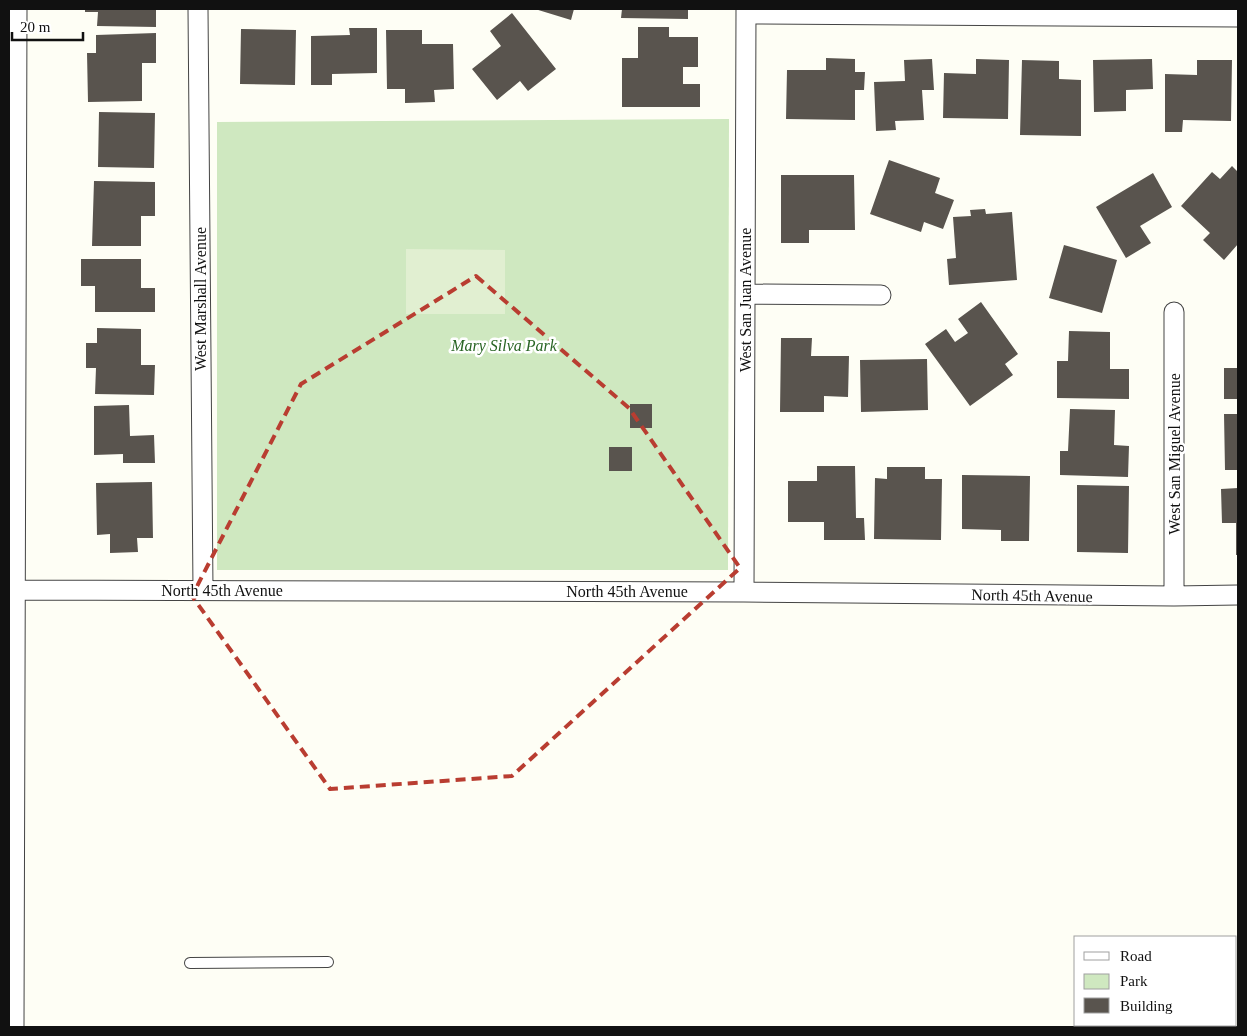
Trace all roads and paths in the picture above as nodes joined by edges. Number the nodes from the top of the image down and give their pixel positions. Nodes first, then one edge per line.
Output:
1 (17, 9) edge
2 (198, 9) edge
3 (746, 11) edge
4 (1238, 17) edge
5 (745, 294) junction
6 (881, 295) dead end
7 (1174, 312) dead end
8 (16, 590) junction
9 (203, 590) junction
10 (744, 592) junction
11 (1238, 595) edge
12 (1174, 596) junction
13 (328, 962) dead end
14 (190, 963) dead end
15 (14, 1027) edge

1 - 8 street
2 - 9 street, West Marshall Avenue
3 - 4 street
3 - 5 street, West San Juan Avenue
5 - 6 street
5 - 10 street, West San Juan Avenue
7 - 12 street, West San Miguel Avenue
8 - 9 street, North 45th Avenue
8 - 15 street
9 - 10 street, North 45th Avenue
10 - 12 street, North 45th Avenue
11 - 12 street, North 45th Avenue
13 - 14 lane

